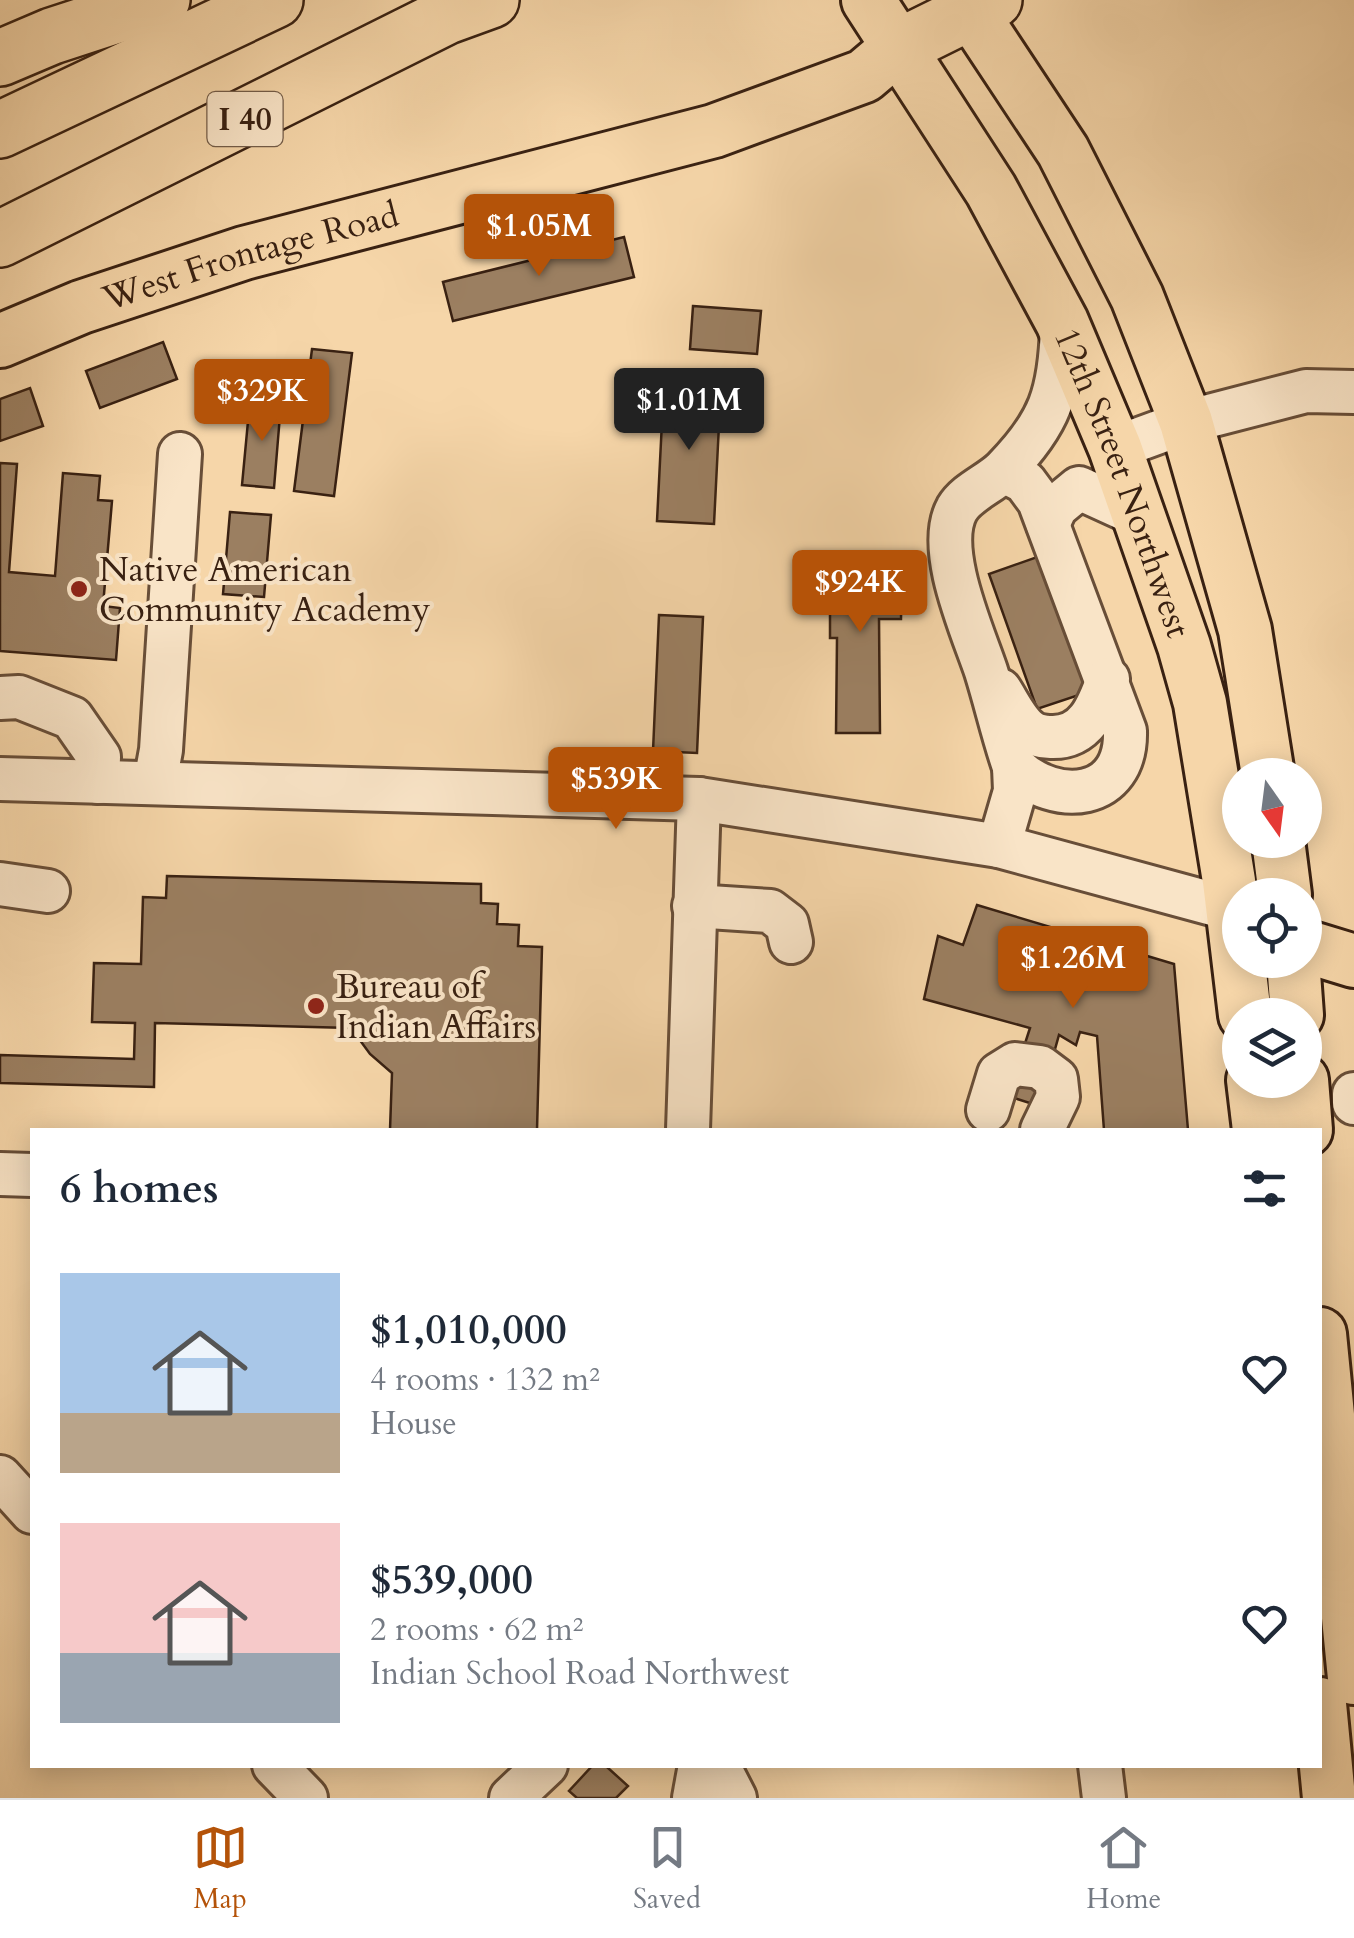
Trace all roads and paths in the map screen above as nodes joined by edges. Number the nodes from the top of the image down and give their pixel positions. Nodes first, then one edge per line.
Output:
1 (162, 0) edge
2 (274, 0) edge
3 (491, 0) edge
4 (868, 0) edge
5 (976, 4) edge
6 (897, 48) junction
7 (0, 58) edge
8 (0, 130) edge
9 (0, 239) edge
10 (1062, 322) junction
11 (0, 340) edge
12 (1354, 392) edge
13 (1186, 422) junction
14 (1115, 448) junction
15 (180, 454) dead end
16 (1004, 471) junction
17 (1079, 488) junction
18 (1138, 515) junction
19 (1048, 524) junction
20 (1113, 694) junction
21 (0, 698) edge
22 (1020, 747) junction
23 (1265, 758) edge
24 (0, 779) edge
25 (98, 782) junction
26 (155, 784) junction
27 (1071, 792) junction
28 (698, 800) junction
29 (999, 846) junction
30 (1089, 870) junction
31 (1230, 878) edge
32 (0, 884) edge
33 (48, 891) dead end
34 (694, 906) junction
35 (1222, 908) edge
36 (791, 942) dead end
37 (1322, 951) edge
38 (1354, 961) edge
39 (1354, 1094) edge
40 (1255, 1098) edge
41 (1303, 1098) edge
42 (1354, 1103) edge
43 (688, 1128) edge
44 (1025, 1128) edge
45 (1043, 1128) edge
46 (1259, 1128) edge
47 (1306, 1128) edge
48 (0, 1174) edge
49 (30, 1175) edge
50 (1322, 1343) edge
51 (1333, 1393) edge
52 (0, 1477) edge
53 (30, 1510) edge
54 (1353, 1656) edge
55 (1322, 1725) edge
56 (277, 1768) edge
57 (543, 1768) edge
58 (699, 1768) edge
59 (720, 1768) edge
60 (1100, 1768) edge
61 (306, 1798) edge
62 (510, 1798) edge
63 (694, 1798) edge
64 (735, 1798) edge
65 (1104, 1798) edge
66 (1329, 1798) edge

1 - 7 highway
2 - 8 highway
3 - 9 highway, I 40
4 - 6 main road, 12th Street Northwest
5 - 6 highway
5 - 13 main road, 12th Street Northwest
6 - 10 main road, 12th Street Northwest
6 - 11 main road, West Frontage Road
10 - 14 main road, 12th Street Northwest
10 - 16 street
12 - 13 street
13 - 14 street
13 - 23 main road, 12th Street Northwest
14 - 18 main road, 12th Street Northwest
15 - 26 street
16 - 17 street
16 - 19 street
16 - 22 street
17 - 18 street
17 - 19 street
18 - 31 main road, 12th Street Northwest
19 - 20 street
20 - 22 street
20 - 27 street
21 - 25 street
22 - 27 street
22 - 29 street
24 - 25 street
25 - 26 street
26 - 28 street
27 - 30 street
28 - 29 street
28 - 34 street
29 - 30 street
30 - 35 street
32 - 33 street
34 - 36 street
34 - 43 street
37 - 38 main road
39 - 42 street
40 - 46 main road
41 - 47 main road
44 - 45 street
48 - 49 street
50 - 51 main road
51 - 54 main road
52 - 53 street
55 - 66 main road
56 - 61 street
57 - 62 street
58 - 63 street
59 - 64 street
60 - 65 street

